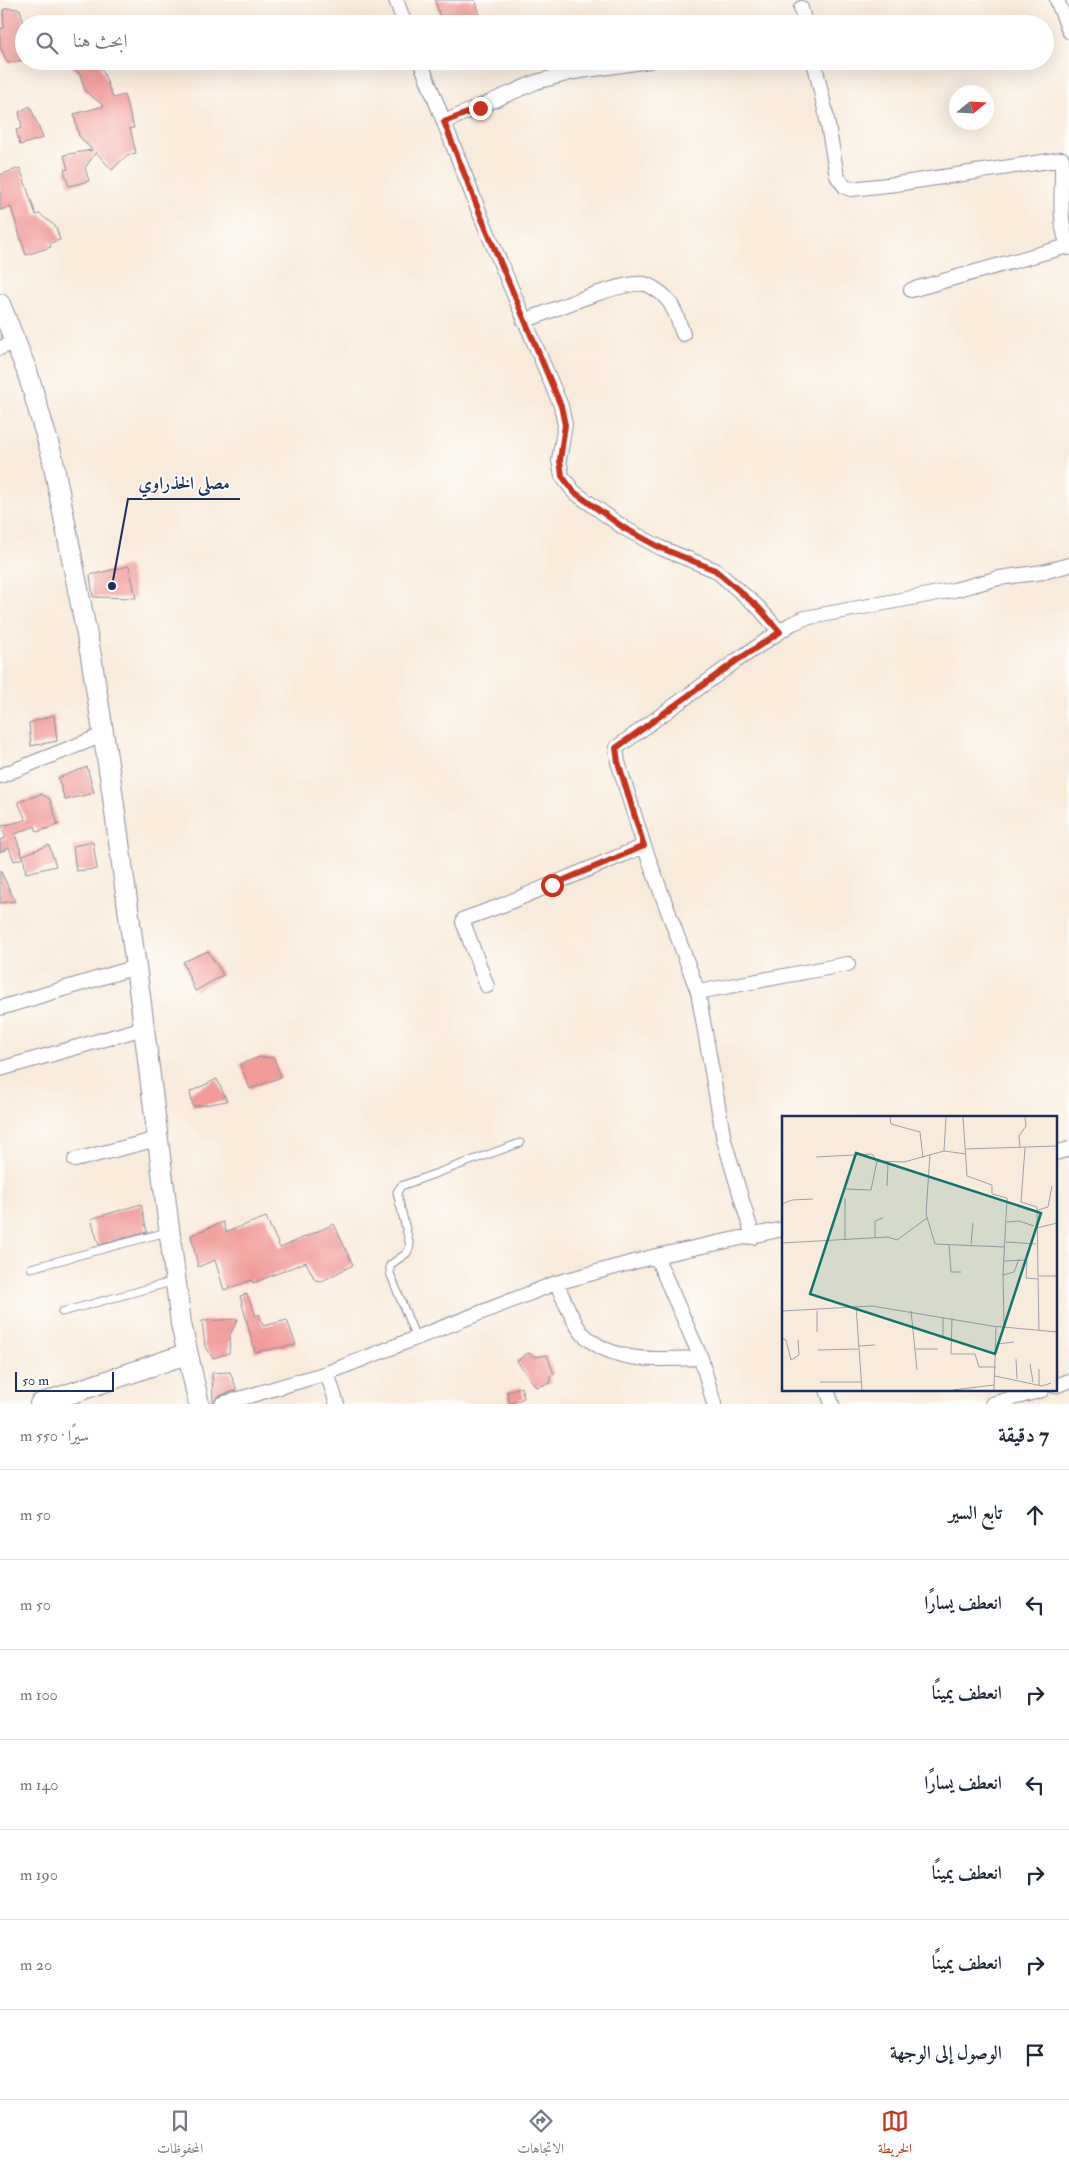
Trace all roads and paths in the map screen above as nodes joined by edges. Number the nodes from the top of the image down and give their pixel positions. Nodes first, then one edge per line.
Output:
1 (396, 0) edge
2 (1057, 0) edge
3 (801, 8) dead end
4 (402, 15) edge
5 (802, 15) edge
6 (1069, 32) edge
7 (424, 70) edge
8 (588, 70) edge
9 (816, 70) edge
10 (444, 122) junction
11 (1065, 157) edge
12 (1068, 247) edge
13 (911, 290) dead end
14 (0, 304) edge
15 (524, 321) junction
16 (683, 334) dead end
17 (8, 345) edge
18 (1069, 565) edge
19 (780, 632) junction
20 (103, 735) junction
21 (0, 776) edge
22 (644, 846) junction
23 (848, 964) dead end
24 (136, 967) junction
25 (488, 986) dead end
26 (698, 992) junction
27 (0, 1008) edge
28 (144, 1028) junction
29 (0, 1069) edge
30 (158, 1139) junction
31 (520, 1143) dead end
32 (1069, 1149) edge
33 (1056, 1153) edge
34 (74, 1160) dead end
35 (782, 1229) edge
36 (170, 1231) junction
37 (753, 1237) junction
38 (656, 1256) junction
39 (31, 1268) dead end
40 (176, 1281) junction
41 (556, 1282) junction
42 (62, 1312) dead end
43 (416, 1338) junction
44 (186, 1354) junction
45 (701, 1358) junction
46 (326, 1373) junction
47 (1069, 1381) edge
48 (1056, 1386) edge
49 (828, 1392) edge
50 (1035, 1392) edge
51 (71, 1399) edge
52 (40, 1404) edge
53 (199, 1404) edge
54 (222, 1404) edge
55 (337, 1404) edge
56 (714, 1404) edge
57 (832, 1404) edge
58 (992, 1404) edge

1 - 4 street
2 - 6 street
3 - 5 street
7 - 10 street
8 - 10 street
9 - 11 street
10 - 15 street
11 - 12 street
12 - 13 street
14 - 17 street
15 - 16 street
15 - 19 street
17 - 20 street
18 - 19 street
19 - 22 street
20 - 21 street
20 - 24 street
22 - 25 street
22 - 26 street
23 - 26 street
24 - 27 street
24 - 28 street
26 - 37 street
28 - 29 street
28 - 30 street
30 - 34 street
30 - 36 street
31 - 43 lane
32 - 33 street
35 - 37 street
36 - 39 lane
36 - 40 street
37 - 38 street
38 - 41 street
38 - 45 street
40 - 42 lane
40 - 44 street
41 - 43 street
41 - 45 street
43 - 46 street
44 - 51 street
44 - 53 street
45 - 56 street
46 - 54 street
46 - 55 street
47 - 48 street
49 - 57 street
50 - 58 street
51 - 52 street

